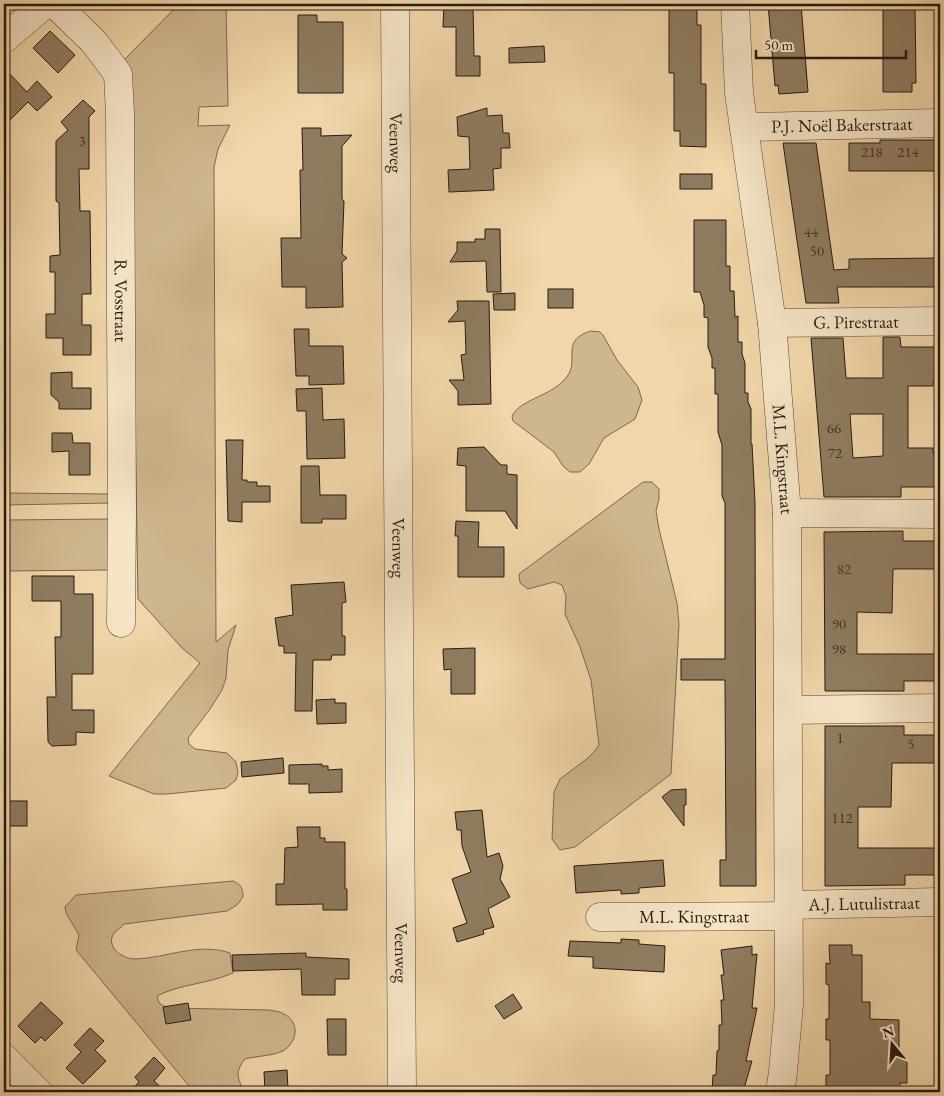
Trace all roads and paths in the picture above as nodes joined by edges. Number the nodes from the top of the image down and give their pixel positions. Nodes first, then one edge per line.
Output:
1 (45, 4) edge
2 (55, 4) edge
3 (395, 4) edge
4 (735, 4) edge
5 (4, 39) edge
6 (940, 124) edge
7 (744, 127) junction
8 (940, 320) edge
9 (772, 323) junction
10 (787, 513) junction
11 (940, 514) edge
12 (121, 623) dead end
13 (940, 708) edge
14 (788, 710) junction
15 (940, 902) edge
16 (788, 910) junction
17 (600, 917) dead end
18 (4, 1058) edge
19 (38, 1092) edge
20 (402, 1092) edge
21 (780, 1092) edge

1 - 5 street
2 - 12 street, R. Vosstraat
3 - 20 street, Veenweg
4 - 7 street, M.L. Kingstraat
6 - 7 street, P.J. Noël Bakerstraat
7 - 9 street, M.L. Kingstraat
8 - 9 street, G. Pirestraat
9 - 10 street, M.L. Kingstraat
10 - 11 street
10 - 14 street, M.L. Kingstraat
13 - 14 street
14 - 16 street, M.L. Kingstraat
15 - 16 street, A.J. Lutulistraat
16 - 17 street, M.L. Kingstraat
16 - 21 street, M.L. Kingstraat
18 - 19 street

